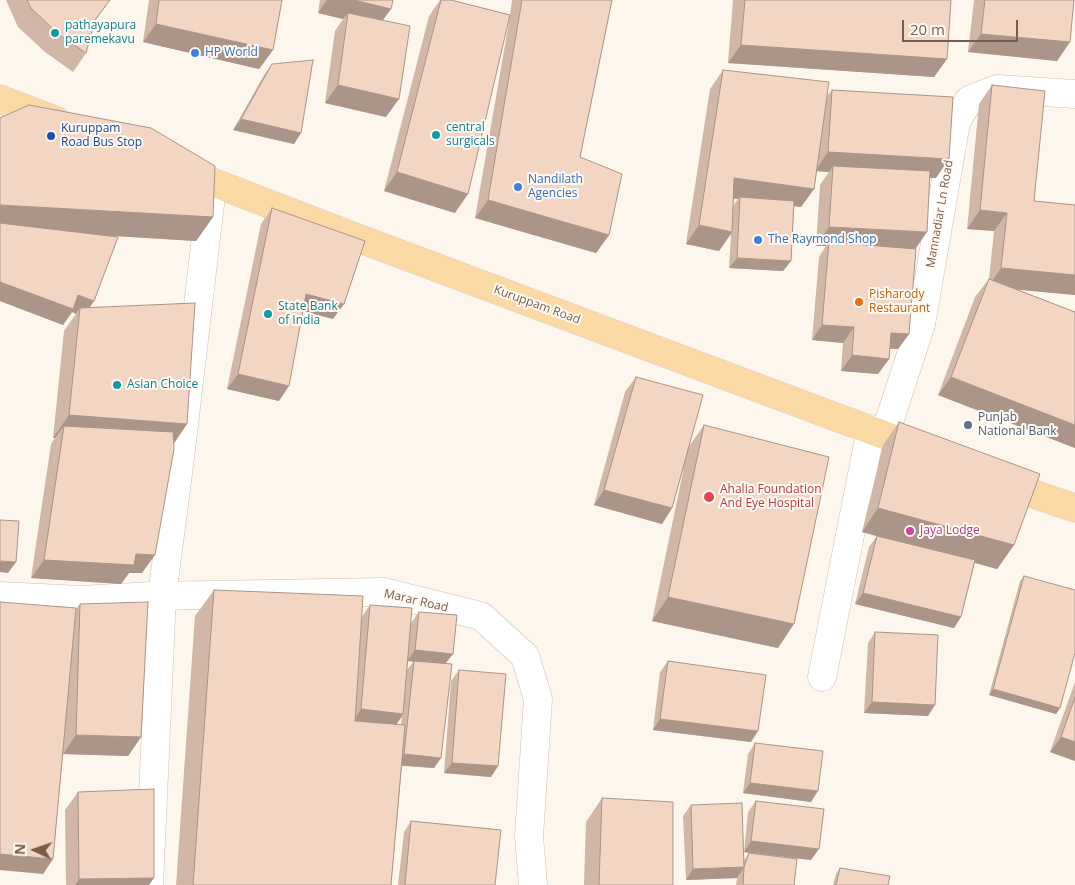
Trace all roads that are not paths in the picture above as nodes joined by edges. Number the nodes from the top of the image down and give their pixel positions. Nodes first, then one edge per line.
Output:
1 (1075, 94) edge
2 (0, 99) edge
3 (81, 130) edge
4 (160, 162) edge
5 (213, 183) junction
6 (878, 431) junction
7 (949, 460) edge
8 (976, 471) edge
9 (1075, 508) edge
10 (0, 596) edge
11 (162, 596) junction
12 (822, 677) dead end
13 (149, 885) edge
14 (533, 885) edge

1 - 6 street, Mannadiar Ln Road
2 - 3 main road
4 - 5 main road, Kuruppam Road
5 - 6 main road, Kuruppam Road
5 - 11 street
6 - 7 main road, Kuruppam Road
6 - 12 street, Mannadiar Ln Road
8 - 9 main road
10 - 11 street, Marar Road
11 - 13 street
11 - 14 street, Marar Road

